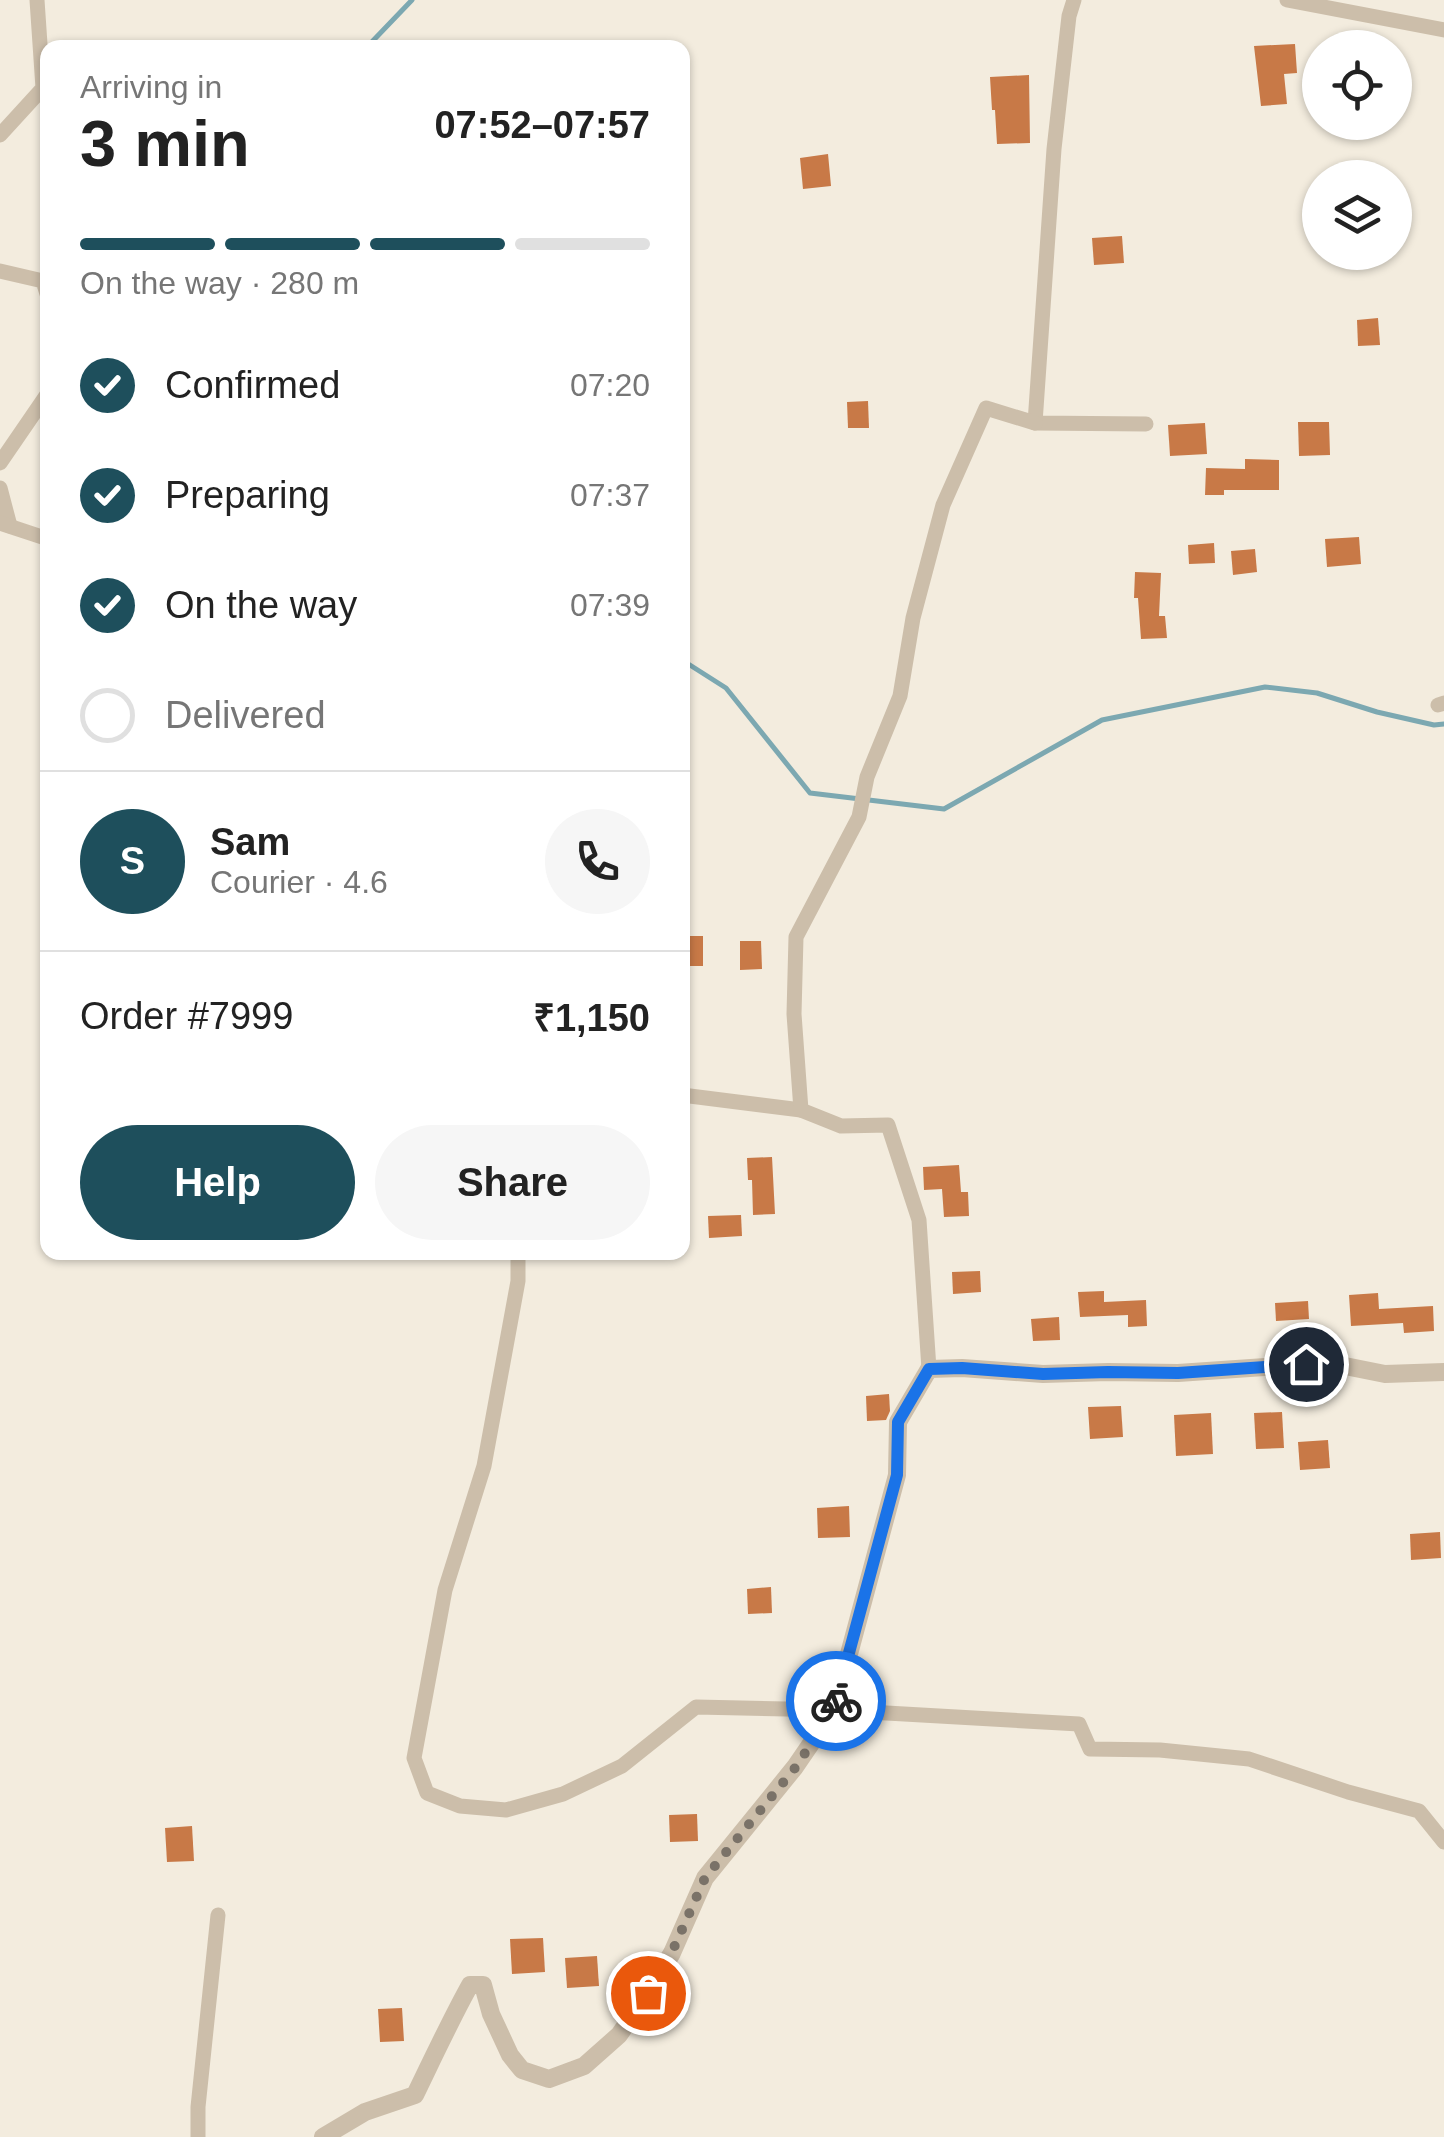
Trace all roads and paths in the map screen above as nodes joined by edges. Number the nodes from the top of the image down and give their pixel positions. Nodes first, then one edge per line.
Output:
1 (36, 0) edge
2 (1074, 0) edge
3 (1286, 0) edge
4 (1444, 30) edge
5 (40, 50) edge
6 (40, 91) edge
7 (0, 135) edge
8 (0, 271) edge
9 (40, 281) edge
10 (40, 405) edge
11 (1035, 423) junction
12 (1146, 424) dead end
13 (0, 463) edge
14 (0, 488) edge
15 (5, 525) edge
16 (40, 536) edge
17 (690, 1097) edge
18 (801, 1110) junction
19 (518, 1260) edge
20 (929, 1369) junction
21 (1444, 1372) edge
22 (834, 1710) junction
23 (1444, 1842) edge
24 (218, 1915) dead end
25 (198, 2137) edge
26 (322, 2137) edge

1 - 5 street
2 - 11 street
3 - 4 street
6 - 7 street
8 - 9 street
10 - 13 street
11 - 12 street
11 - 18 street
14 - 15 street
15 - 16 street
17 - 18 street
18 - 20 street
19 - 22 street
20 - 21 street
20 - 22 street
22 - 23 street
22 - 26 street
24 - 25 street

